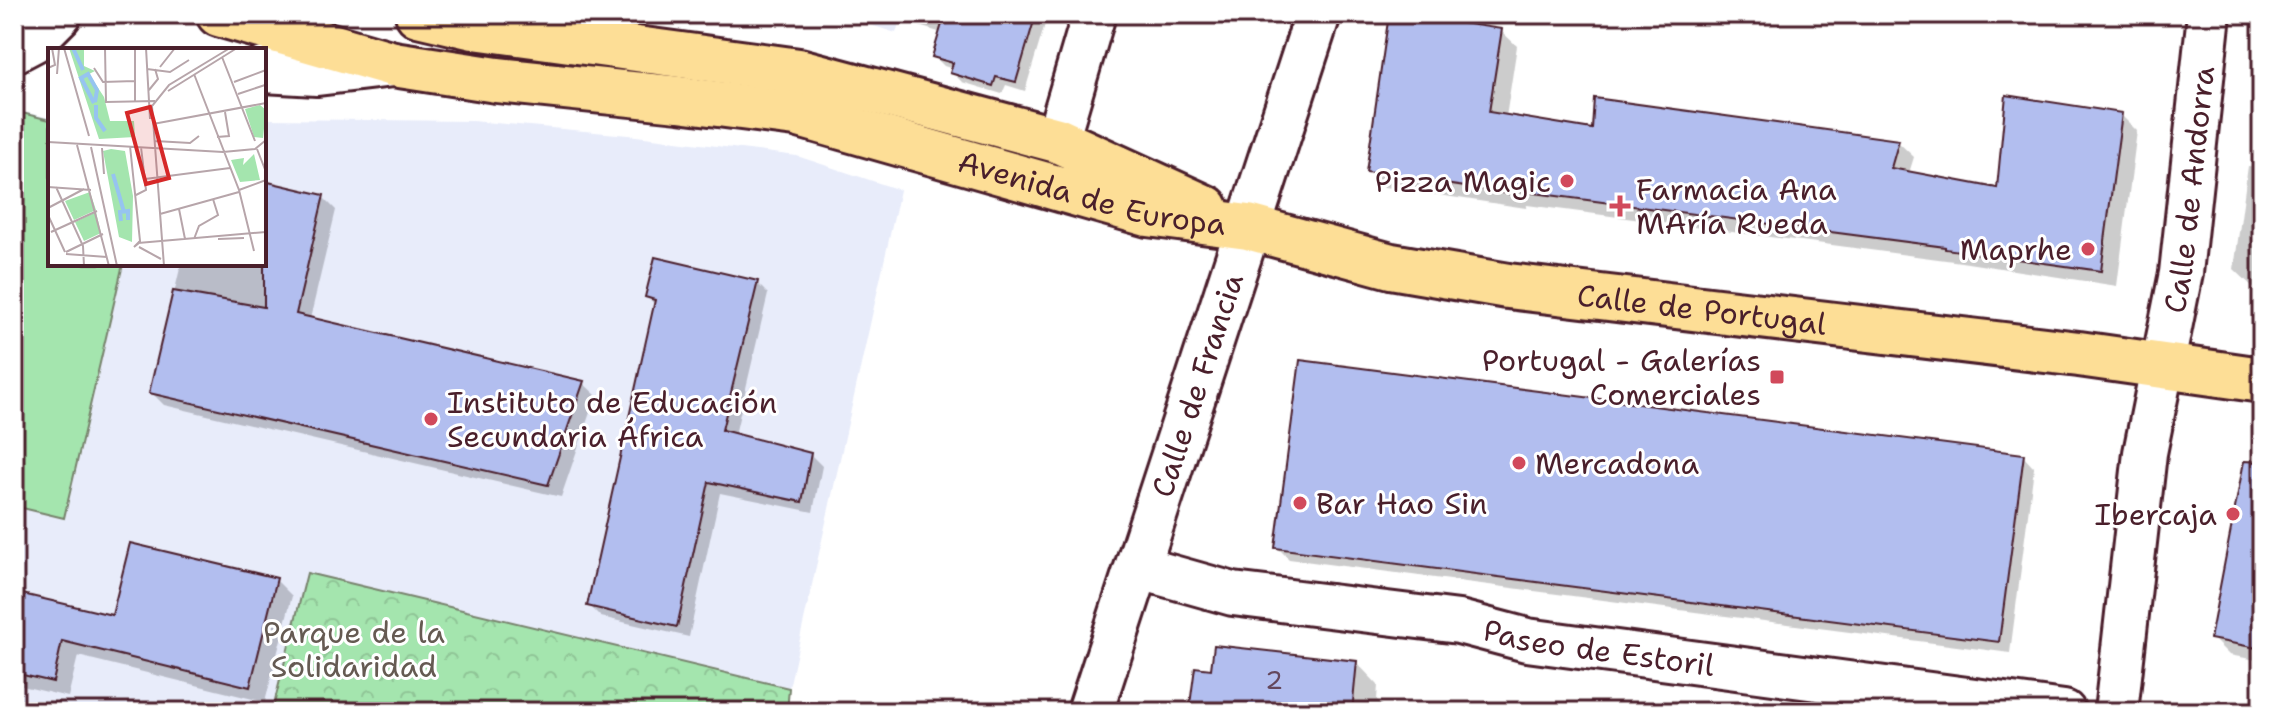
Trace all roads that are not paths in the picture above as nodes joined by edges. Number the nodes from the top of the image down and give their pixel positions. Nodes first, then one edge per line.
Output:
1 (59, 14) edge
2 (219, 14) edge
3 (418, 14) edge
4 (1094, 14) edge
5 (1318, 14) edge
6 (2209, 14) edge
7 (534, 21) edge
8 (14, 53) edge
9 (48, 57) edge
10 (393, 64) junction
11 (266, 70) edge
12 (1057, 140) junction
13 (1248, 227) junction
14 (2162, 365) junction
15 (2262, 380) edge
16 (1137, 567) junction
17 (1090, 712) edge
18 (2064, 712) edge
19 (2116, 712) edge

1 - 8 main road
2 - 10 main road, Avenida de Europa
3 - 7 main road, Avenida de Europa
4 - 12 street
5 - 13 main road, Calle de Francia
6 - 14 street, Calle de Andorra
7 - 12 main road, Avenida de Europa
8 - 9 main road
10 - 11 main road
10 - 13 main road, Avenida de Europa
12 - 13 main road, Avenida de Europa
13 - 14 main road, Calle de Portugal
13 - 16 main road, Calle de Francia
14 - 15 main road, Calle de Portugal
14 - 19 street
16 - 17 main road, Calle de Francia
16 - 18 street, Paseo de Estoril

